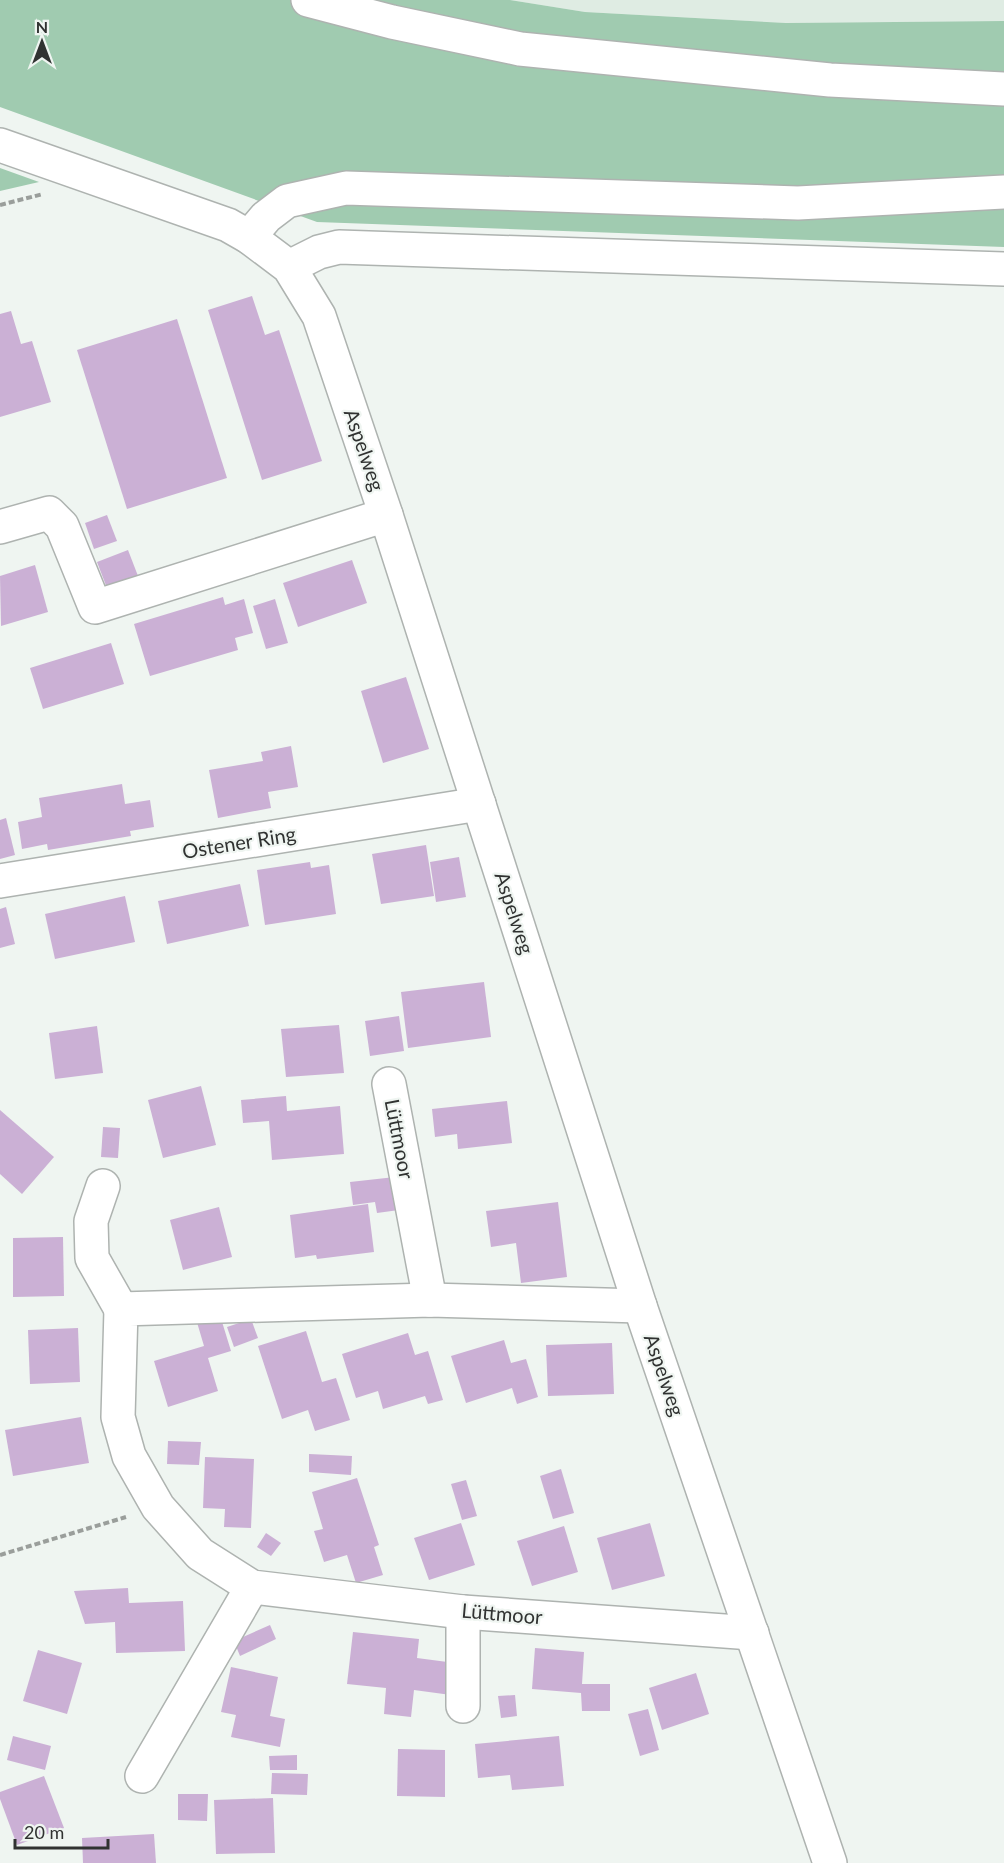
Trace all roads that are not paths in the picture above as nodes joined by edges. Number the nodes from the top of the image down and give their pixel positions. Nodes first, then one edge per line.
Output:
1 (308, 0) edge
2 (1004, 89) edge
3 (0, 145) edge
4 (1004, 192) edge
5 (249, 237) junction
6 (289, 267) junction
7 (1004, 269) edge
8 (386, 515) junction
9 (0, 526) edge
10 (479, 804) junction
11 (0, 881) edge
12 (389, 1084) dead end
13 (103, 1186) dead end
14 (430, 1300) junction
15 (640, 1306) junction
16 (121, 1309) junction
17 (252, 1587) junction
18 (463, 1612) junction
19 (752, 1633) junction
20 (463, 1706) dead end
21 (142, 1776) dead end
22 (830, 1863) edge

1 - 2 street
3 - 5 street, Aspelweg
4 - 5 street
5 - 6 street, Aspelweg
6 - 7 street
6 - 8 street, Aspelweg
8 - 9 street
8 - 10 street, Aspelweg
10 - 11 street, Ostener Ring
10 - 15 street, Aspelweg
12 - 14 street, Lüttmoor
13 - 16 street
14 - 15 street
14 - 16 street
15 - 19 street, Aspelweg
16 - 17 street, Lüttmoor
17 - 18 street, Lüttmoor
17 - 21 street
18 - 19 street, Lüttmoor
18 - 20 street
19 - 22 street, Aspelweg

